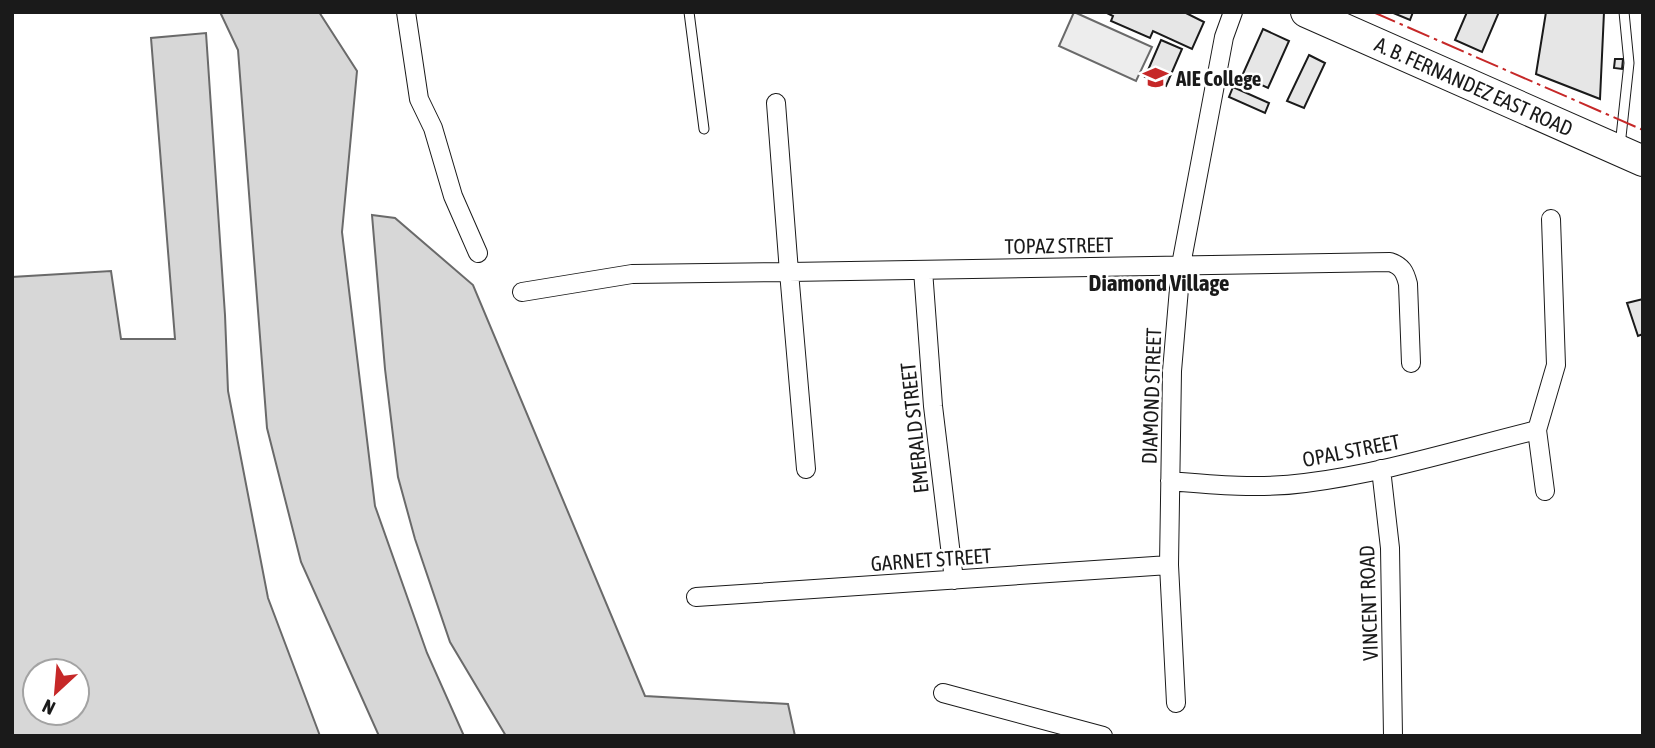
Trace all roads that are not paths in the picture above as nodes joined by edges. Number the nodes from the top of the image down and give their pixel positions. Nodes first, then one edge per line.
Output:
1 (406, 12) edge
2 (689, 12) edge
3 (1233, 12) edge
4 (1306, 12) edge
5 (1624, 12) edge
6 (776, 103) dead end
7 (704, 129) dead end
8 (1631, 156) edge
9 (1551, 219) dead end
10 (478, 253) dead end
11 (1181, 265) junction
12 (923, 270) junction
13 (789, 272) junction
14 (522, 292) dead end
15 (1411, 363) dead end
16 (1537, 430) junction
17 (806, 469) dead end
18 (1381, 469) junction
19 (1170, 481) junction
20 (1545, 491) dead end
21 (1169, 565) junction
22 (954, 580) junction
23 (696, 597) dead end
24 (943, 693) dead end
25 (1176, 703) dead end
26 (1103, 736) edge
27 (1393, 736) edge

1 - 10 street
2 - 7 lane
3 - 11 street, DIAMOND STREET
4 - 8 highway, A. B. FERNANDEZ EAST ROAD
5 - 8 lane
6 - 13 street
9 - 16 street
11 - 12 street, TOPAZ STREET
11 - 15 street, TOPAZ STREET
11 - 19 street, DIAMOND STREET
12 - 13 street, TOPAZ STREET
12 - 22 street, EMERALD STREET
13 - 14 street, TOPAZ STREET
13 - 17 street
16 - 18 street, OPAL STREET
16 - 20 street
18 - 19 street, OPAL STREET
18 - 27 street, VINCENT ROAD
19 - 21 street, DIAMOND STREET
21 - 22 street, GARNET STREET
21 - 25 street, DIAMOND STREET
22 - 23 street, GARNET STREET
24 - 26 street

